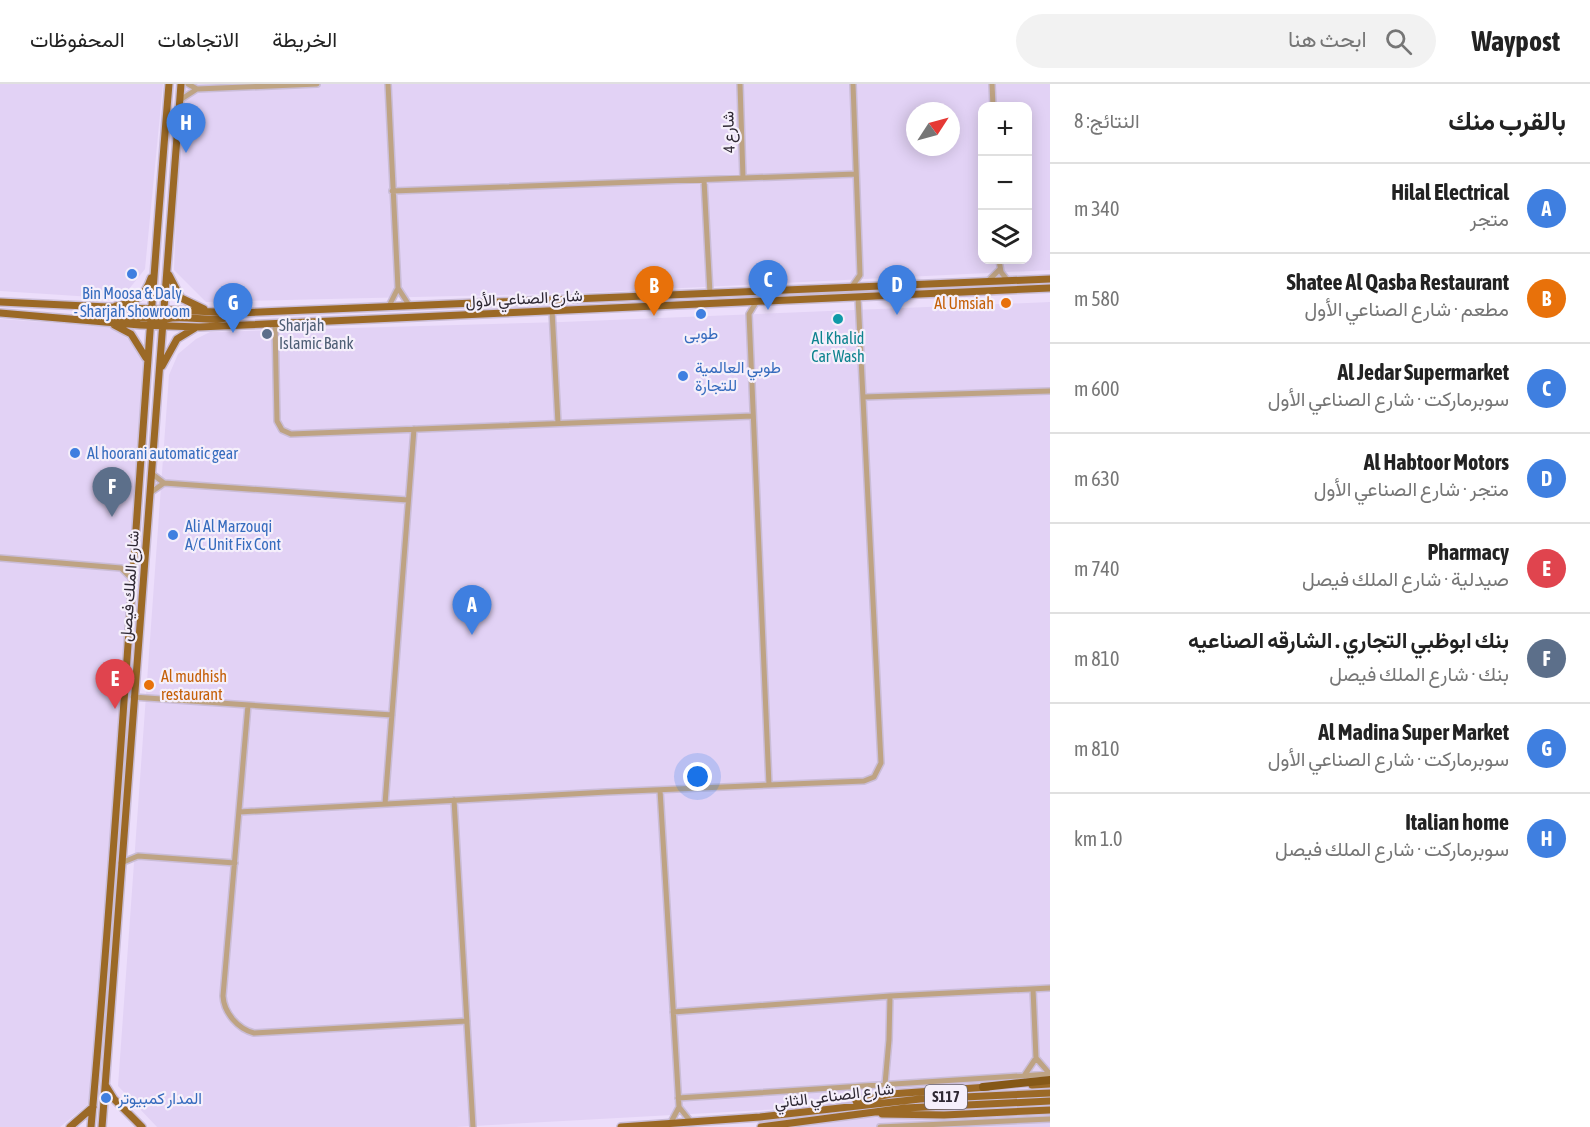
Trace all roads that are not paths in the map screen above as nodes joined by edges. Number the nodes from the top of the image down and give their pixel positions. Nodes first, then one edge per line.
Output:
1 (169, 84) edge
2 (181, 84) edge
3 (188, 84) edge
4 (317, 84) edge
5 (388, 84) edge
6 (740, 84) edge
7 (853, 84) edge
8 (992, 84) edge
9 (197, 89) junction
10 (180, 100) junction
11 (993, 102) edge
12 (856, 174) junction
13 (743, 178) junction
14 (704, 180) junction
15 (392, 192) junction
16 (155, 264) junction
17 (999, 264) edge
18 (1000, 269) junction
19 (168, 273) junction
20 (860, 274) junction
21 (1050, 279) edge
22 (1008, 281) junction
23 (987, 282) junction
24 (871, 287) junction
25 (398, 288) junction
26 (851, 288) junction
27 (1050, 288) edge
28 (710, 294) junction
29 (858, 297) junction
30 (757, 300) junction
31 (738, 301) junction
32 (0, 302) edge
33 (409, 305) junction
34 (388, 306) junction
35 (104, 308) junction
36 (552, 310) junction
37 (212, 312) junction
38 (0, 313) edge
39 (237, 313) junction
40 (749, 314) junction
41 (151, 318) junction
42 (164, 319) junction
43 (100, 320) junction
44 (274, 323) junction
45 (199, 327) junction
46 (147, 362) junction
47 (159, 371) junction
48 (1050, 391) edge
49 (863, 397) junction
50 (753, 416) junction
51 (558, 423) junction
52 (414, 429) junction
53 (151, 472) junction
54 (164, 483) junction
55 (150, 493) junction
56 (408, 500) junction
57 (135, 557) junction
58 (0, 558) edge
59 (121, 568) junction
60 (134, 581) junction
61 (133, 697) junction
62 (248, 705) junction
63 (392, 715) junction
64 (769, 785) junction
65 (660, 790) junction
66 (454, 800) junction
67 (385, 804) junction
68 (239, 812) junction
69 (123, 845) junction
70 (138, 856) junction
71 (121, 863) junction
72 (235, 863) junction
73 (1050, 988) edge
74 (1033, 989) junction
75 (890, 996) junction
76 (673, 1012) junction
77 (467, 1022) junction
78 (1036, 1058) junction
79 (1050, 1074) edge
80 (1024, 1076) junction
81 (1050, 1082) edge
82 (885, 1084) junction
83 (106, 1085) junction
84 (983, 1087) joint
85 (1050, 1093) edge
86 (678, 1098) junction
87 (1050, 1101) edge
88 (842, 1106) junction
89 (93, 1107) junction
90 (679, 1107) junction
91 (1050, 1110) edge
92 (862, 1114) junction
93 (1050, 1119) edge
94 (692, 1122) junction
95 (670, 1124) junction
96 (903, 1126) edge
97 (70, 1127) edge
98 (91, 1127) edge
99 (102, 1127) edge
100 (142, 1127) edge
101 (473, 1127) edge
102 (621, 1127) edge
103 (761, 1127) edge
104 (883, 1127) edge

1 - 16 main road, شارع الملك فيصل
2 - 10 main road, شارع الملك فيصل
3 - 9 street
4 - 9 street
5 - 15 street
6 - 13 street, شارع 4
7 - 12 street
8 - 11 street
9 - 10 street
10 - 19 main road, شارع الملك فيصل
12 - 13 street
12 - 20 street
13 - 14 street
14 - 15 street
14 - 28 street
15 - 25 street
16 - 35 main road
16 - 41 main road, شارع الملك فيصل
17 - 18 street
18 - 22 street
18 - 23 street
19 - 37 main road
19 - 42 main road, شارع الملك فيصل
20 - 24 street
20 - 26 street
21 - 22 main road, شارع الصناعي الأول
22 - 23 main road, شارع الصناعي الأول
23 - 24 main road, شارع الصناعي الأول
24 - 26 main road, شارع الصناعي الأول
25 - 33 street
25 - 34 street
26 - 28 main road, شارع الصناعي الأول
27 - 29 main road, شارع الصناعي الأول
28 - 33 main road, شارع الصناعي الأول
29 - 30 main road, شارع الصناعي الأول
29 - 49 street
30 - 31 main road, شارع الصناعي الأول
30 - 40 street
31 - 36 main road, شارع الصناعي الأول
31 - 40 street
32 - 35 main road, شارع الصناعي الأول
33 - 34 main road, شارع الصناعي الأول
34 - 39 main road, شارع الصناعي الأول
35 - 41 main road, شارع الصناعي الأول
36 - 44 main road, شارع الصناعي الأول
36 - 51 street
37 - 39 main road, شارع الصناعي الأول
37 - 42 main road, شارع الصناعي الأول
38 - 43 main road
39 - 42 main road
40 - 50 street
41 - 42 main road
41 - 42 main road, شارع الصناعي الأول
41 - 43 main road
41 - 46 main road, شارع الملك فيصل
42 - 45 main road, شارع الصناعي الأول
42 - 47 main road, شارع الملك فيصل
43 - 46 main road
44 - 45 main road, شارع الصناعي الأول
44 - 52 street
45 - 47 main road
46 - 57 main road, شارع الملك فيصل
47 - 53 main road, شارع الملك فيصل
48 - 49 street
49 - 64 street
50 - 51 street
50 - 64 street
51 - 52 street
52 - 56 street
53 - 54 street
53 - 55 main road, شارع الملك فيصل
54 - 55 street
54 - 56 street
55 - 61 main road, شارع الملك فيصل
56 - 63 street
57 - 59 street
57 - 60 main road, شارع الملك فيصل
58 - 59 street
59 - 60 street
60 - 89 main road, شارع الملك فيصل
61 - 62 street
61 - 69 main road, شارع الملك فيصل
62 - 63 street
62 - 68 street
63 - 67 street
64 - 65 street
65 - 66 street
65 - 76 street
66 - 67 street
66 - 77 street
67 - 68 street
68 - 72 street
69 - 70 street
69 - 71 main road, شارع الملك فيصل
70 - 71 street
70 - 72 street
71 - 83 main road, شارع الملك فيصل
72 - 77 street
73 - 74 street
74 - 75 street
74 - 78 street
75 - 76 street
75 - 82 street
76 - 86 street
77 - 101 street
78 - 79 street
78 - 80 street
79 - 80 street
80 - 82 street
81 - 84 highway
82 - 86 street
83 - 99 main road, شارع الملك فيصل
83 - 100 main road
84 - 88 main road
85 - 88 main road, شارع الصناعي الثاني / S117
86 - 90 street
87 - 92 main road, شارع الصناعي الثاني / S117
88 - 94 main road, شارع الصناعي الثاني / S117
89 - 97 main road
89 - 98 main road, شارع الملك فيصل
90 - 94 street
90 - 95 street
91 - 92 main road
92 - 103 main road, شارع الصناعي الثاني / S117
93 - 96 street
94 - 95 main road, شارع الصناعي الثاني / S117
95 - 102 main road, شارع الصناعي الثاني / S117
96 - 104 street

